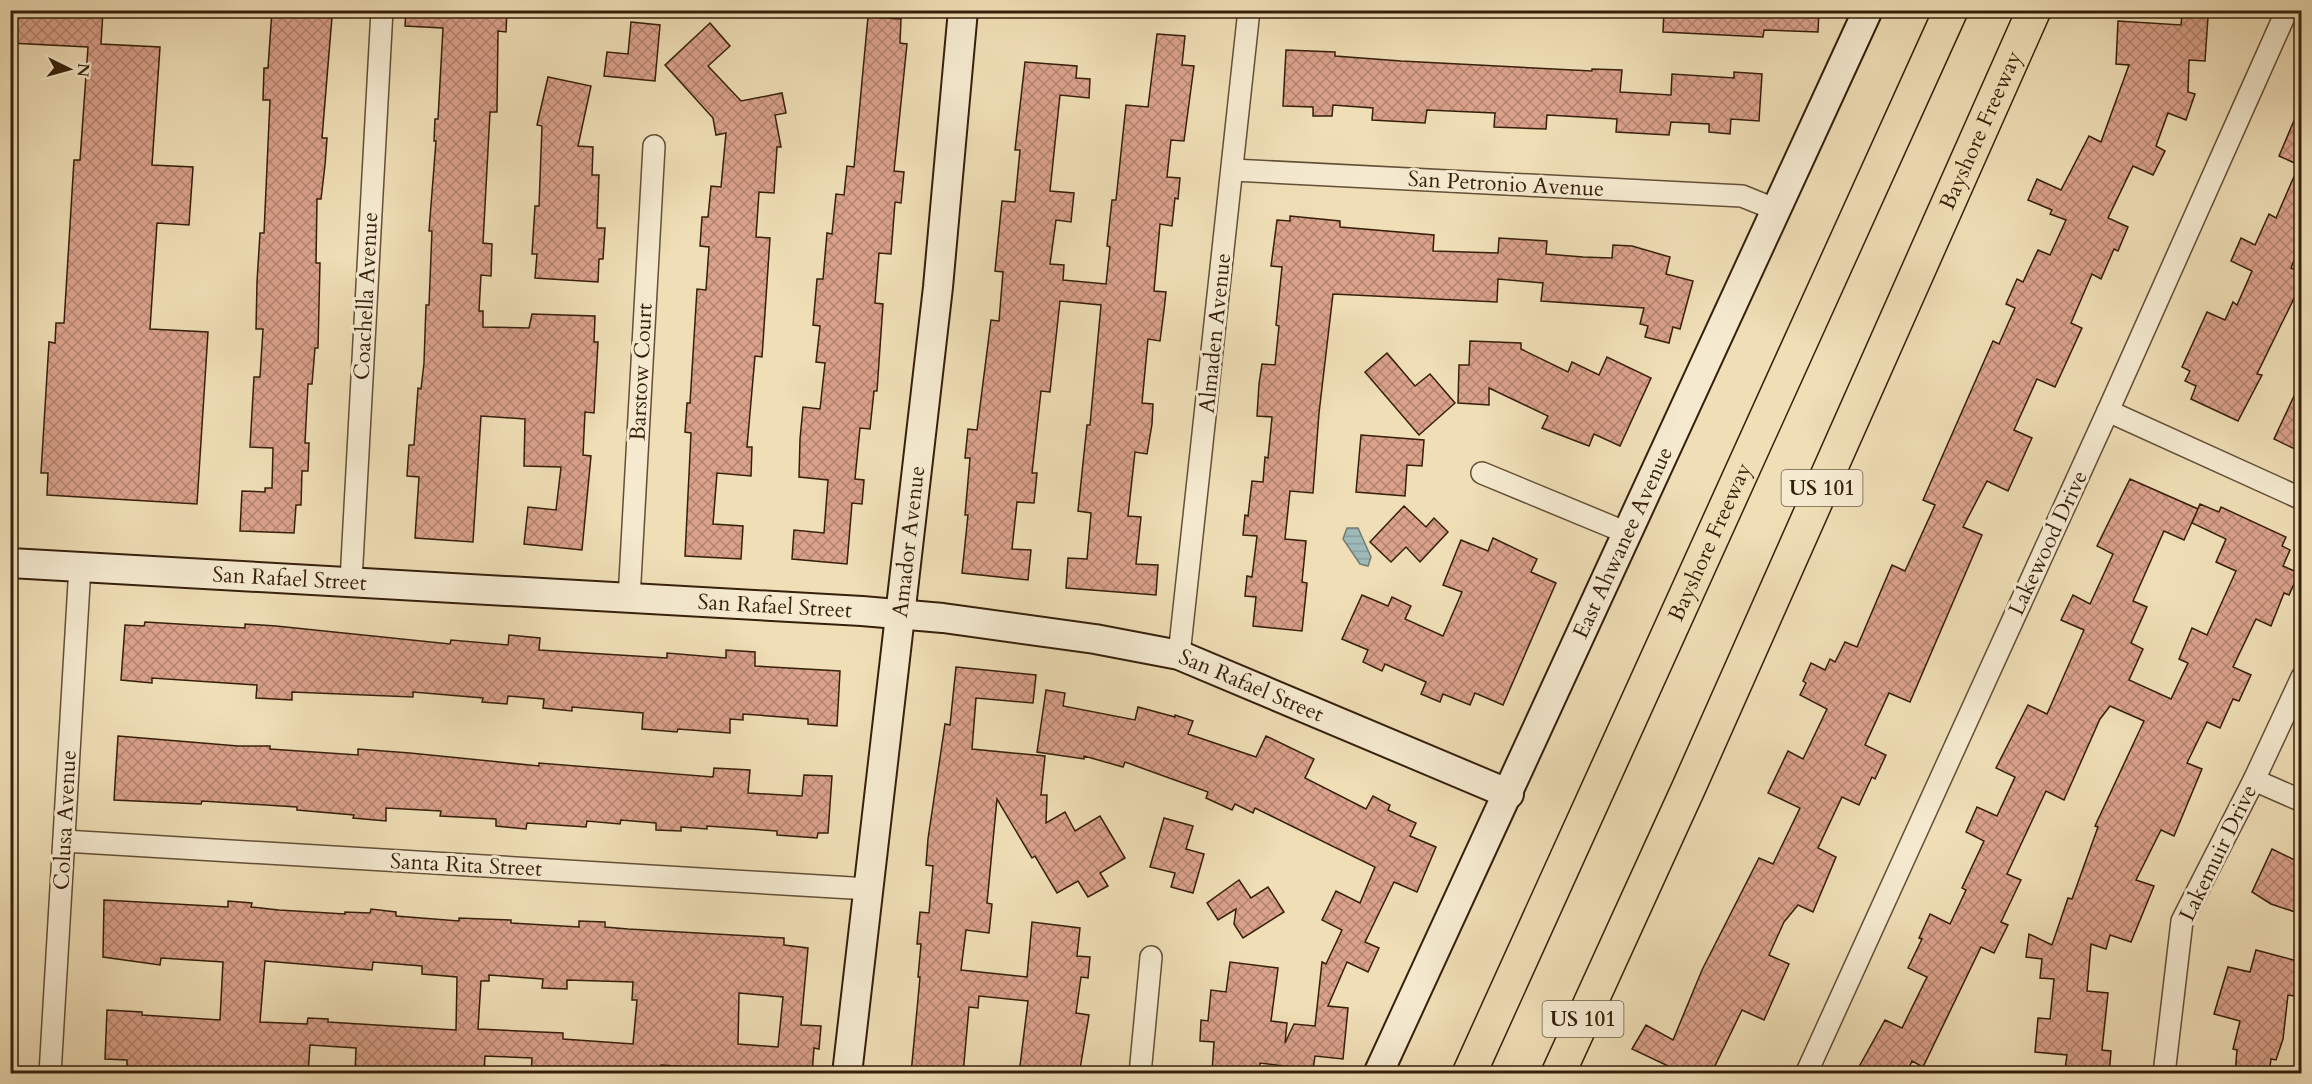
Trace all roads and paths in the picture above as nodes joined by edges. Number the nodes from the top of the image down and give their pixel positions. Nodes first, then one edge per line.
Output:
1 (382, 10) edge
2 (963, 10) edge
3 (1248, 10) edge
4 (1868, 10) edge
5 (1951, 10) edge
6 (2034, 10) edge
7 (2287, 10) edge
8 (654, 146) dead end
9 (1233, 170) junction
10 (1777, 210) junction
11 (2108, 411) junction
12 (1482, 473) dead end
13 (2301, 499) edge
14 (1628, 533) junction
15 (10, 563) edge
16 (80, 566) junction
17 (351, 580) junction
18 (628, 599) junction
19 (902, 614) junction
20 (1179, 655) junction
21 (2301, 677) edge
22 (2254, 780) junction
23 (1509, 794) junction
24 (2301, 801) edge
25 (64, 841) junction
26 (869, 889) junction
27 (1150, 957) dead end
28 (51, 1074) edge
29 (847, 1074) edge
30 (1140, 1074) edge
31 (1378, 1074) edge
32 (1469, 1074) edge
33 (1558, 1074) edge
34 (1806, 1074) edge
35 (2164, 1074) edge

1 - 17 street, Coachella Avenue
2 - 19 street, Amador Avenue
3 - 9 street, Almaden Avenue
4 - 10 street, East Ahwanee Avenue
5 - 32 highway, Bayshore Freeway
6 - 33 highway, Bayshore Freeway / US 101
7 - 11 street, Lakewood Drive
8 - 18 street, Barstow Court
9 - 10 street, San Petronio Avenue
9 - 20 street, Almaden Avenue
10 - 14 street, East Ahwanee Avenue
11 - 13 street
11 - 34 street, Lakewood Drive
12 - 14 street
14 - 23 street, East Ahwanee Avenue
15 - 16 street, San Rafael Street
16 - 17 street, San Rafael Street
16 - 25 street, Colusa Avenue
17 - 18 street, San Rafael Street
18 - 19 street, San Rafael Street
19 - 20 street, San Rafael Street
19 - 26 street, Amador Avenue
20 - 23 street, San Rafael Street
21 - 22 street, Lakemuir Drive
22 - 24 street
22 - 35 street, Lakemuir Drive
23 - 31 street, East Ahwanee Avenue
25 - 26 street, Santa Rita Street
25 - 28 street, Colusa Avenue
26 - 29 street, Amador Avenue
27 - 30 street

